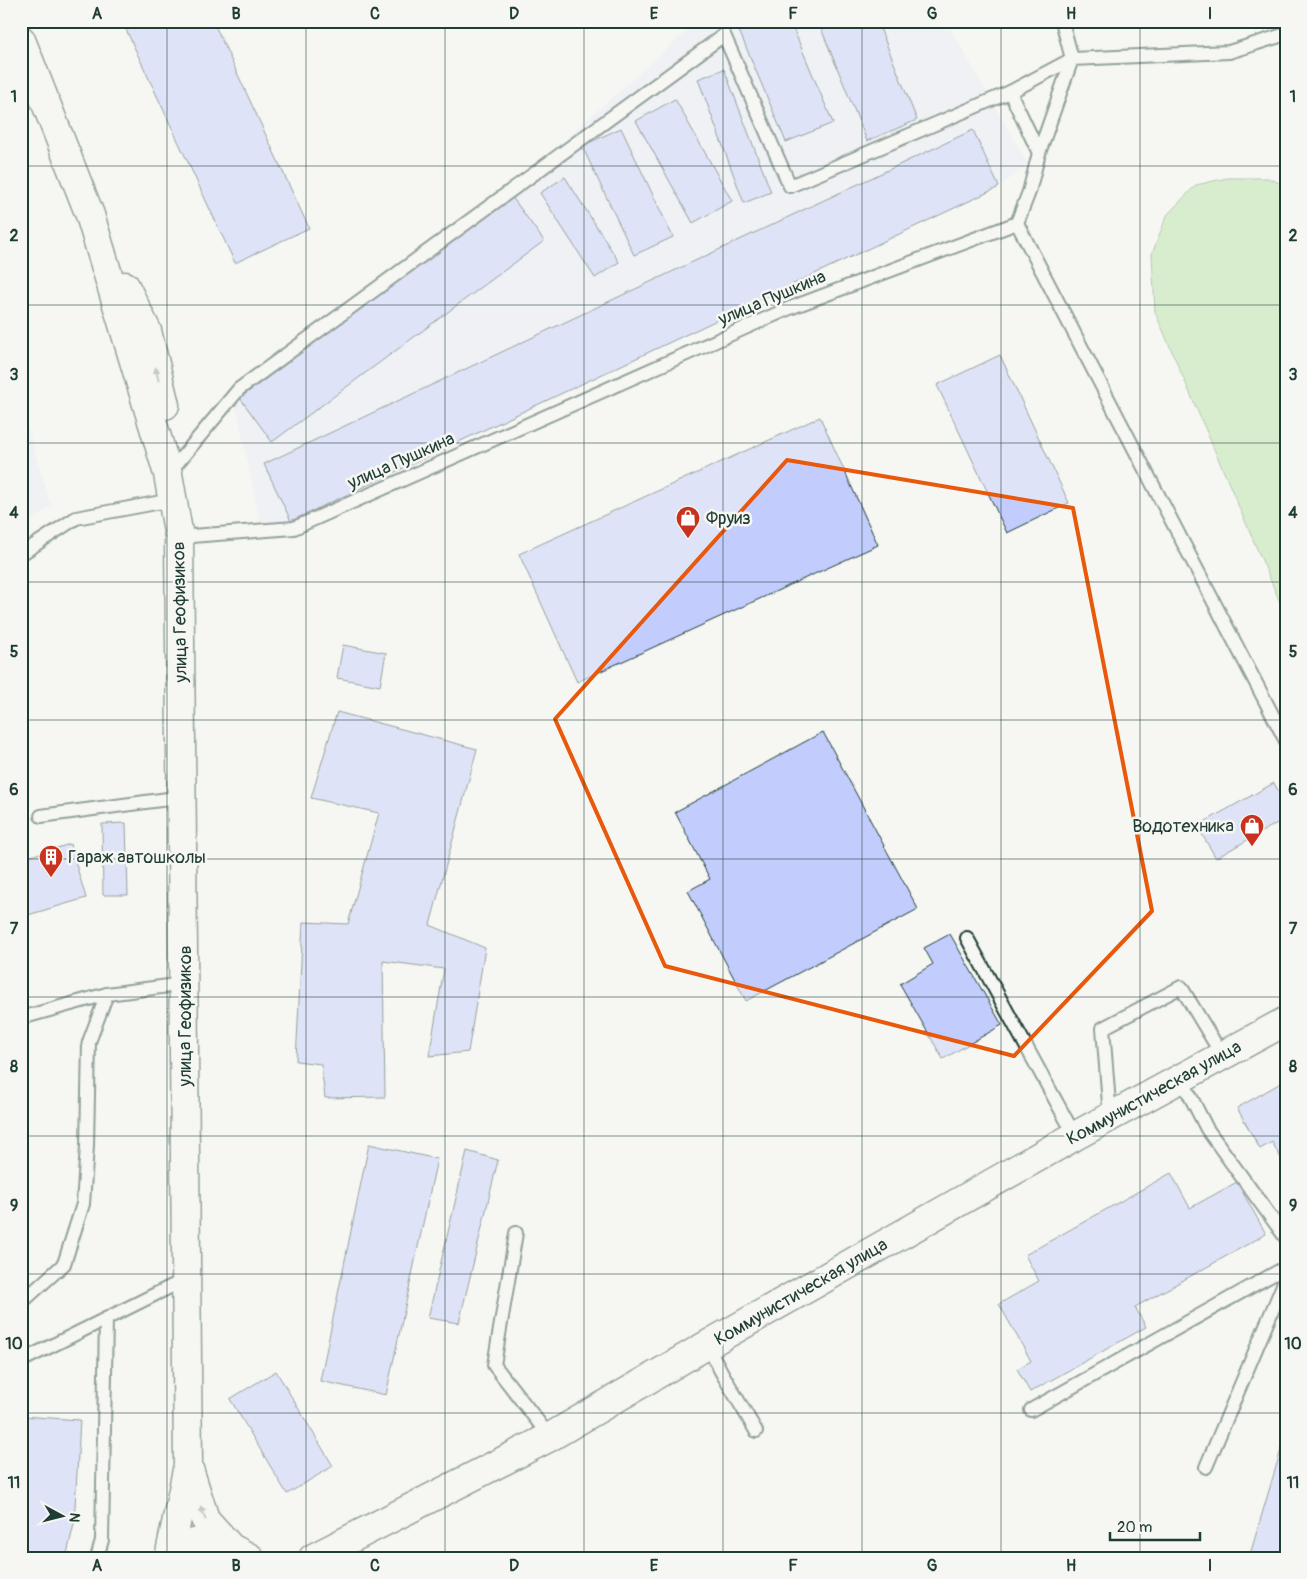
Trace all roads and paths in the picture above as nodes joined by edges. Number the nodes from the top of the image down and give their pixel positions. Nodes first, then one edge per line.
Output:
1 (1062, 21) edge
2 (1286, 34) edge
3 (21, 40) edge
4 (1072, 59) junction
5 (1010, 92) junction
6 (1039, 153) junction
7 (1017, 223) junction
8 (170, 487) junction
9 (179, 537) junction
10 (21, 554) edge
11 (1286, 741) edge
12 (183, 798) junction
13 (41, 816) dead end
14 (967, 938) dead end
15 (184, 984) junction
16 (107, 994) junction
17 (21, 1018) edge
18 (1286, 1021) edge
19 (1222, 1055) junction
20 (1182, 1078) junction
21 (1110, 1117) junction
22 (1075, 1136) junction
23 (516, 1233) dead end
24 (1286, 1238) edge
25 (1286, 1267) edge
26 (1286, 1278) edge
27 (186, 1279) junction
28 (21, 1303) edge
29 (106, 1319) junction
30 (707, 1345) junction
31 (21, 1361) edge
32 (1031, 1410) dead end
33 (756, 1431) dead end
34 (550, 1437) junction
35 (188, 1465) junction
36 (1206, 1467) dead end
37 (240, 1554) edge
38 (97, 1558) edge
39 (171, 1558) edge
40 (314, 1558) edge

1 - 4 lane
2 - 4 lane
3 - 8 main road, улица Геофизиков
4 - 5 lane
4 - 6 lane
5 - 6 lane
5 - 8 lane
6 - 7 lane
7 - 9 lane, улица Пушкина
7 - 11 lane
8 - 9 main road, улица Геофизиков
8 - 10 lane
9 - 12 main road, улица Геофизиков
12 - 13 lane
12 - 15 main road, улица Геофизиков
14 - 22 lane
15 - 16 lane
15 - 27 main road, улица Геофизиков
16 - 17 lane
16 - 28 lane
18 - 19 main road, Коммунистическая улица
19 - 20 main road, Коммунистическая улица
19 - 21 lane
20 - 21 main road, Коммунистическая улица
20 - 24 lane
21 - 22 main road, Коммунистическая улица
22 - 30 main road, Коммунистическая улица
23 - 34 lane
25 - 32 lane
26 - 36 lane
27 - 29 lane
27 - 35 main road, улица Геофизиков
29 - 31 lane
29 - 38 lane
30 - 33 lane
30 - 34 main road, Коммунистическая улица
34 - 40 main road, Коммунистическая улица
37 -> 35 main road
35 - 39 main road, улица Геофизиков
37 - 39 main road

